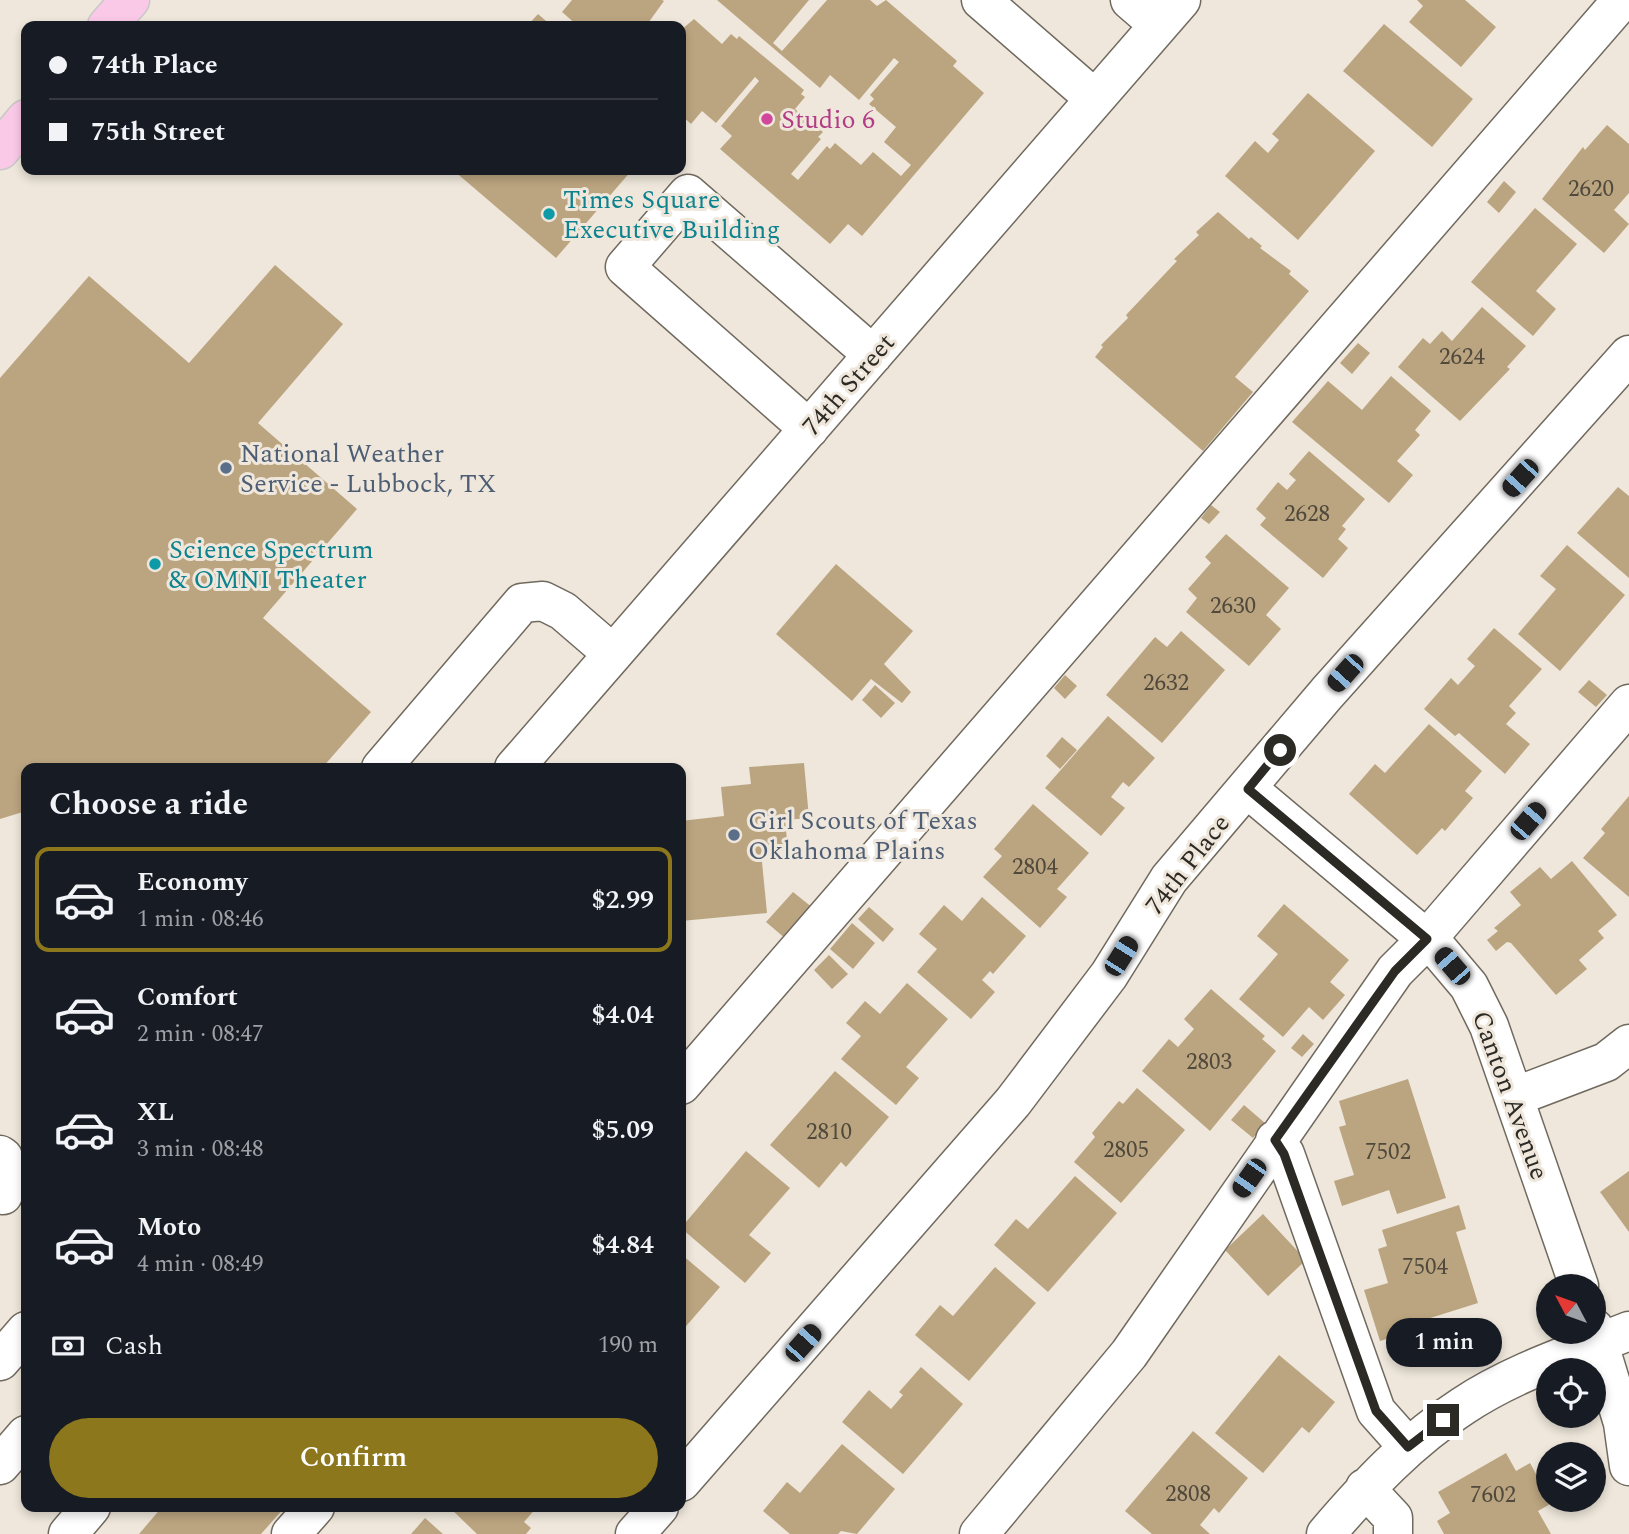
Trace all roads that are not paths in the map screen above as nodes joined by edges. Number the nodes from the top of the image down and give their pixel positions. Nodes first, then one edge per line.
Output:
1 (130, 0) edge
2 (981, 0) edge
3 (1130, 0) edge
4 (1622, 0) edge
5 (1170, 13) edge
6 (111, 21) edge
7 (1095, 99) junction
8 (21, 125) edge
9 (0, 150) edge
10 (873, 355) junction
11 (1629, 355) edge
12 (809, 429) junction
13 (614, 654) junction
14 (1629, 704) edge
15 (385, 763) edge
16 (518, 763) edge
17 (1248, 789) junction
18 (1427, 939) junction
19 (1629, 1044) edge
20 (686, 1079) edge
21 (1514, 1097) junction
22 (1275, 1140) junction
23 (0, 1155) edge
24 (10, 1202) edge
25 (1575, 1274) edge
26 (1608, 1334) edge
27 (21, 1337) edge
28 (0, 1361) edge
29 (21, 1440) edge
30 (1408, 1447) junction
31 (0, 1465) edge
32 (1629, 1466) edge
33 (686, 1476) edge
34 (1365, 1489) junction
35 (87, 1512) edge
36 (311, 1512) edge
37 (655, 1512) edge
38 (68, 1534) edge
39 (291, 1534) edge
40 (635, 1534) edge
41 (979, 1534) edge
42 (1326, 1534) edge
43 (1393, 1534) edge

1 - 6 main road
2 - 7 street
3 - 5 street
4 - 20 street
5 - 7 street, 74th Street
7 - 10 street, 74th Street
8 - 9 main road
10 - 12 street, 74th Street
10 - 12 street
11 - 17 street, 74th Place
12 - 13 street, 74th Street
13 - 15 street
13 - 16 street, 74th Street
14 - 18 street
17 - 18 street, Canton Avenue
17 - 33 street, 74th Place
18 - 21 street, Canton Avenue
18 - 22 street
19 - 21 street
21 - 25 street, Canton Avenue
22 - 30 street
22 - 41 street
23 - 24 street
26 - 30 street
26 - 32 street
27 - 28 street
29 - 31 street
30 - 34 street
34 - 42 street
34 - 43 street
35 - 38 street
36 - 39 street
37 - 40 street

